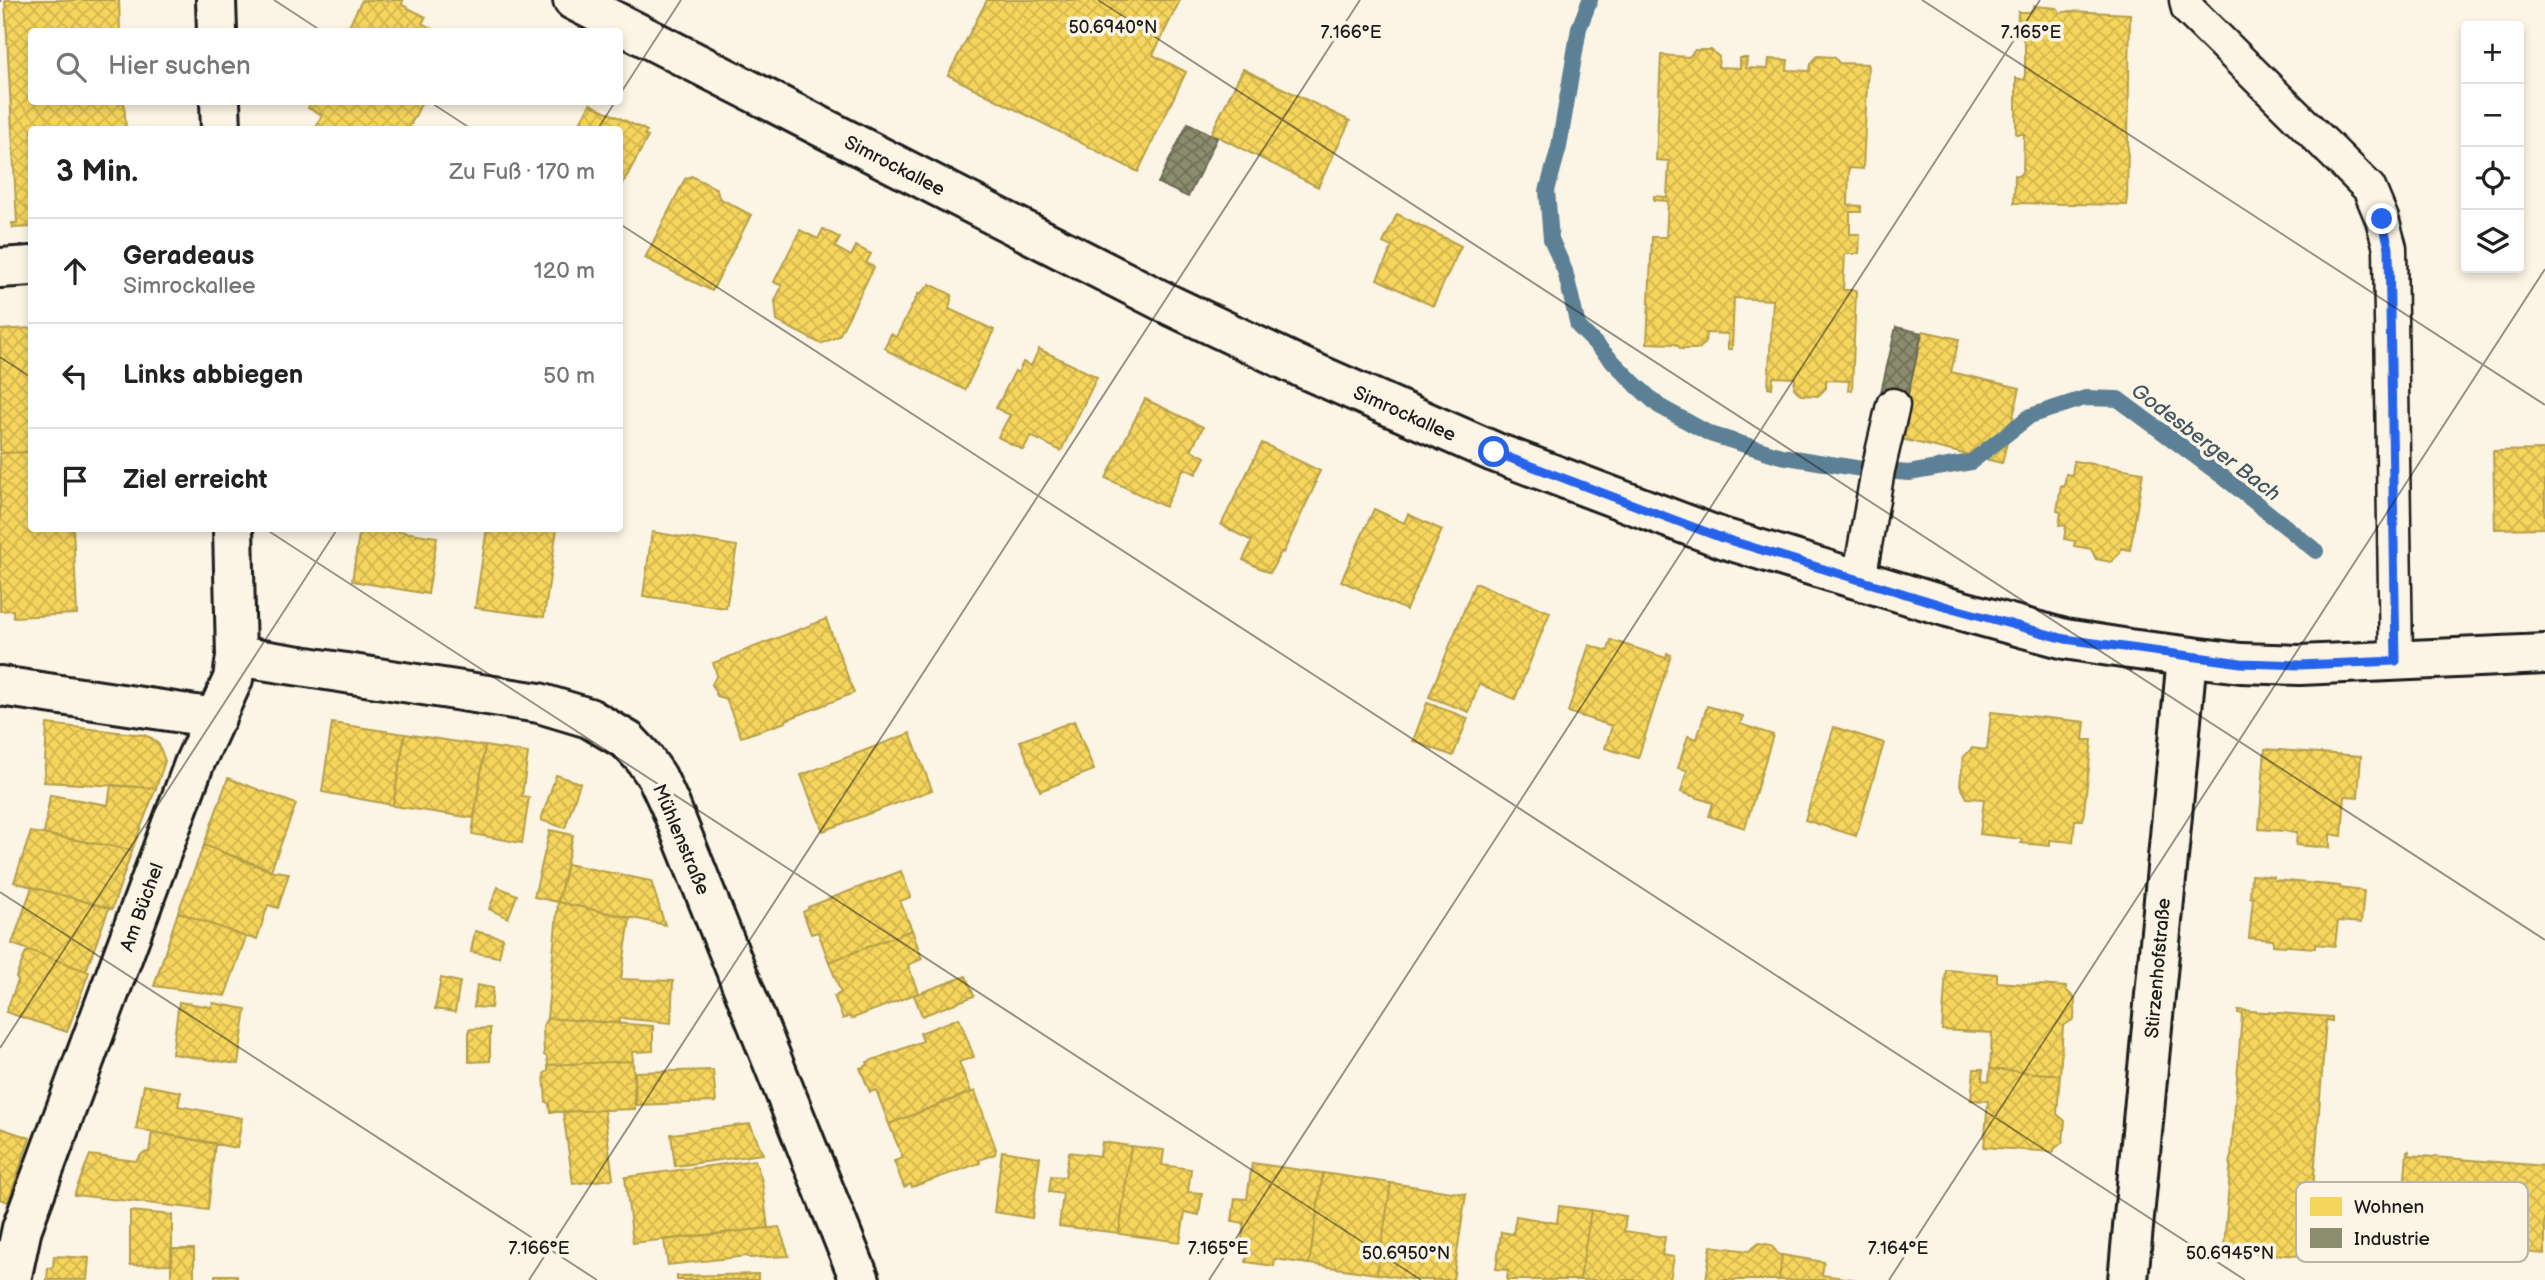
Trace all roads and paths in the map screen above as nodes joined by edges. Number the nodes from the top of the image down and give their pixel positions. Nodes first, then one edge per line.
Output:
1 (216, 0) edge
2 (573, 0) edge
3 (2186, 0) edge
4 (217, 28) edge
5 (220, 105) edge
6 (221, 126) edge
7 (28, 266) edge
8 (0, 268) edge
9 (1893, 405) dead end
10 (233, 532) edge
11 (1859, 580) junction
12 (2545, 654) edge
13 (236, 656) junction
14 (2187, 657) junction
15 (2396, 661) junction
16 (0, 686) edge
17 (216, 718) junction
18 (8, 1267) edge
19 (860, 1280) edge
20 (2128, 1280) edge

1 - 4 street
2 - 11 street, Simrockallee
3 - 15 lane
5 - 6 street
7 - 8 street
9 - 11 lane
10 - 13 street, Am Büchel
11 - 14 street, Simrockallee
12 - 15 street, Simrockallee
13 - 17 street, Am Büchel
13 - 19 street, Mühlenstraße
14 - 15 street, Simrockallee
14 - 20 street, Stirzenhofstraße
16 - 17 street
17 - 18 street, Am Büchel

